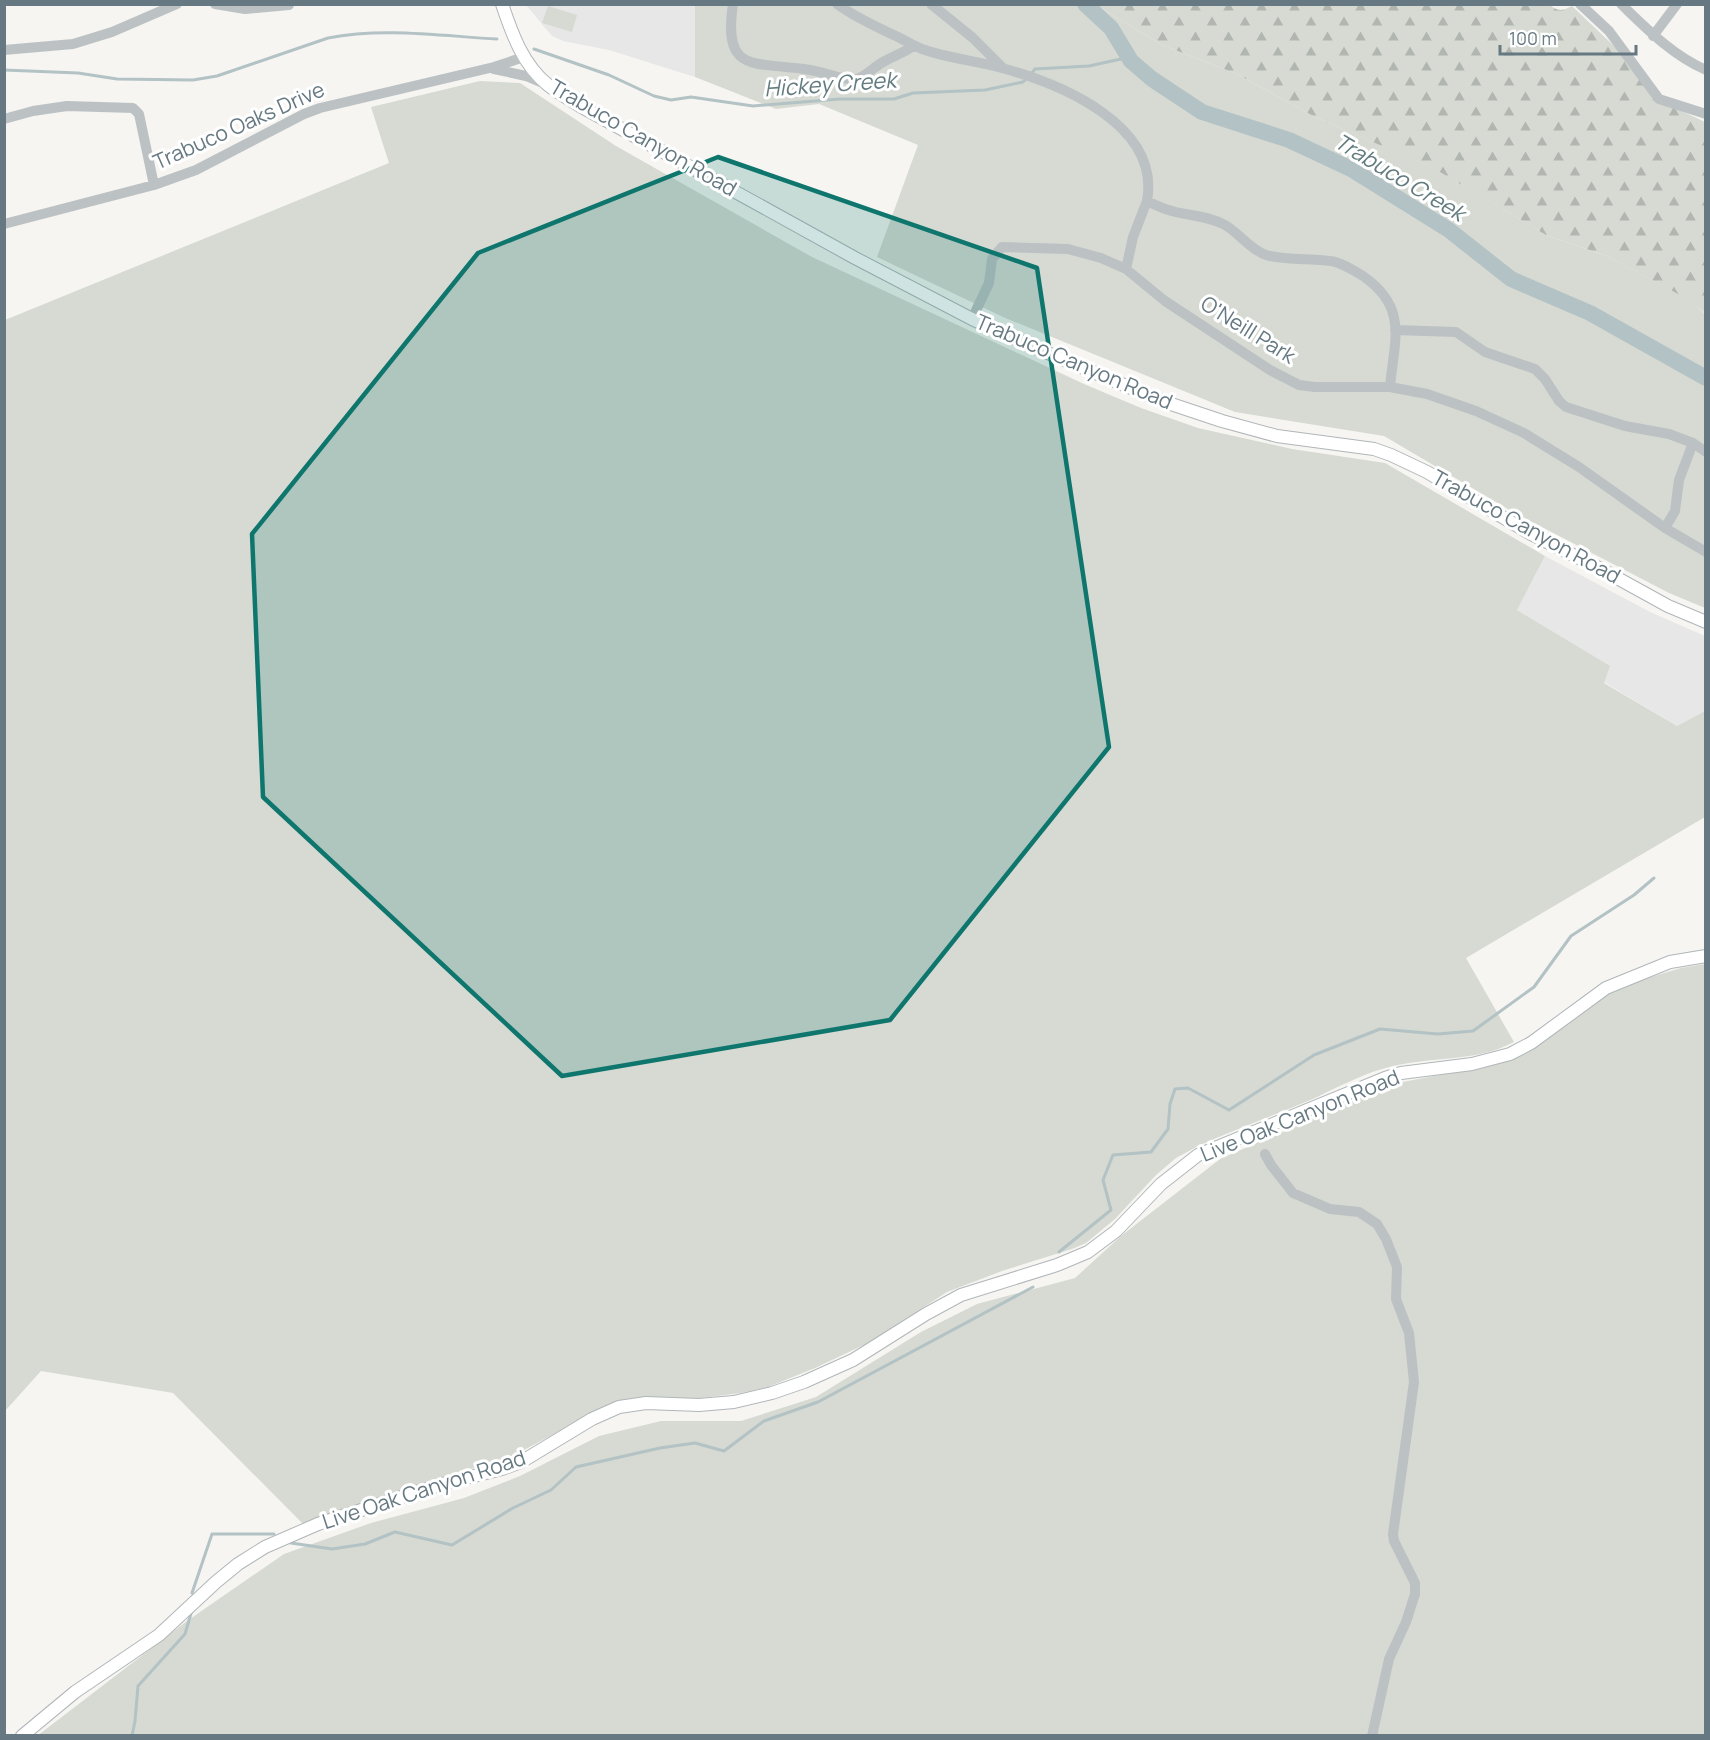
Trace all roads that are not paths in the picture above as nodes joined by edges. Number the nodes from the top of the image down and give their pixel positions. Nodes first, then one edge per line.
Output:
1 (177, 4) edge
2 (216, 4) edge
3 (502, 4) edge
4 (733, 4) edge
5 (837, 4) edge
6 (931, 4) edge
7 (1580, 4) edge
8 (1621, 4) edge
9 (1677, 4) edge
10 (289, 5) edge
11 (1653, 36) junction
12 (913, 46) junction
13 (4, 51) edge
14 (524, 57) junction
15 (488, 68) junction
16 (1003, 69) junction
17 (1706, 70) edge
18 (548, 85) junction
19 (1706, 114) edge
20 (4, 119) edge
21 (154, 185) junction
22 (1147, 201) junction
23 (4, 224) edge
24 (1126, 268) junction
25 (972, 319) junction
26 (1395, 330) junction
27 (1390, 387) junction
28 (1693, 443) junction
29 (1706, 452) edge
30 (1665, 528) junction
31 (1706, 552) edge
32 (1706, 622) edge
33 (1706, 956) edge
34 (1265, 1154) dead end
35 (22, 1736) edge
36 (1372, 1736) edge

1 - 13 street
2 - 10 street
3 - 14 main road, Trabuco Canyon Road
4 - 12 street
5 - 12 street
6 - 16 street
7 - 19 street
8 - 11 street
9 - 11 street
11 - 17 street
12 - 16 street
14 - 15 street, Trabuco Oaks Drive
14 - 18 main road, Trabuco Canyon Road
15 - 18 street
15 - 21 street, Trabuco Oaks Drive
16 - 22 street
18 - 25 main road, Trabuco Canyon Road
20 - 21 street
21 - 23 street, Trabuco Oaks Drive
22 - 24 street
22 - 26 street
24 - 25 street, O'Neill Park
24 - 27 street, O'Neill Park
25 - 32 main road, Trabuco Canyon Road
26 - 27 street
26 - 28 street
27 - 30 street, O'Neill Park
28 - 29 street
28 - 30 street
30 - 31 street, O'Neill Park
33 - 35 main road, Live Oak Canyon Road
34 - 36 street

